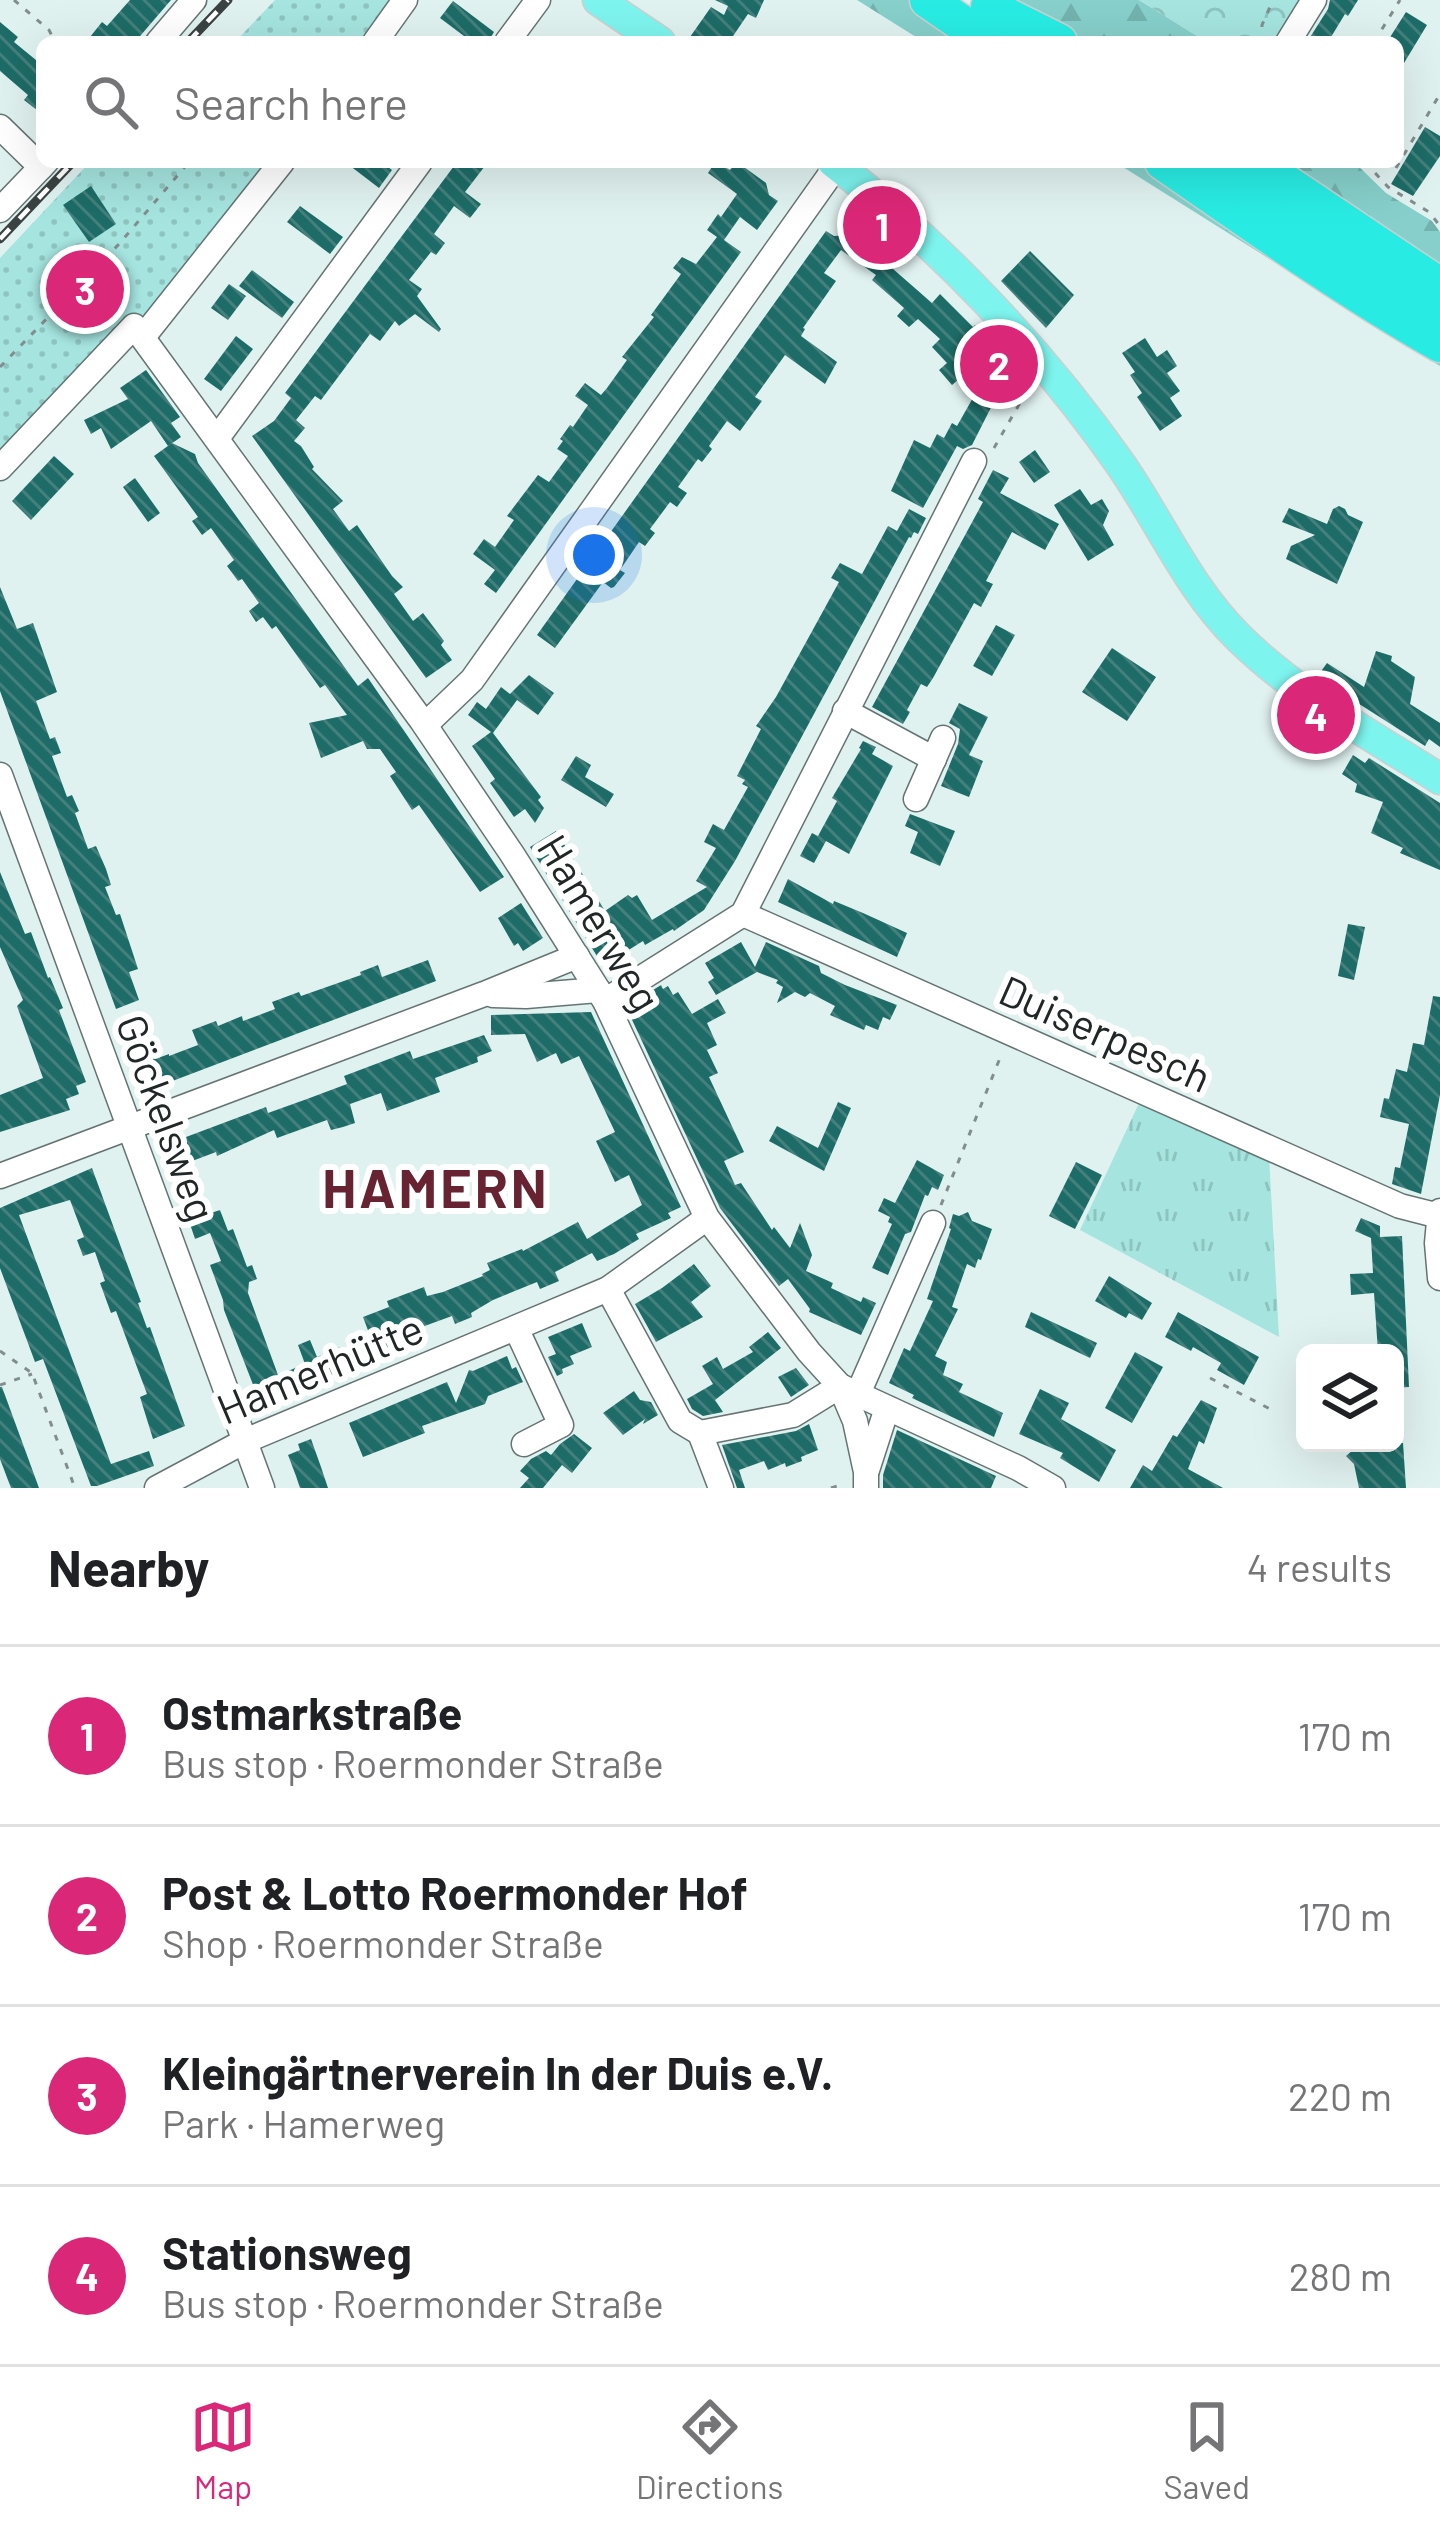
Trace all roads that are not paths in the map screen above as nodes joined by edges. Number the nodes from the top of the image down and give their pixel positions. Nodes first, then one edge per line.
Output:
1 (194, 0) edge
2 (405, 0) edge
3 (538, 0) edge
4 (598, 0) edge
5 (928, 0) edge
6 (1314, 0) edge
7 (986, 16) edge
8 (163, 36) edge
9 (379, 36) edge
10 (512, 36) edge
11 (651, 36) edge
12 (1027, 36) edge
13 (1042, 36) edge
14 (1292, 36) edge
15 (0, 127) edge
16 (36, 158) edge
17 (41, 168) edge
18 (277, 168) edge
19 (416, 168) edge
20 (832, 168) edge
21 (840, 168) edge
22 (1172, 168) edge
23 (1217, 168) edge
24 (1265, 168) edge
25 (0, 210) edge
26 (1440, 286) edge
27 (1440, 315) edge
28 (143, 338) junction
29 (1440, 344) edge
30 (218, 437) junction
31 (974, 461) road end
32 (0, 468) edge
33 (845, 711) junction
34 (425, 725) junction
35 (0, 775) edge
36 (1440, 779) edge
37 (916, 800) dead end
38 (743, 914) junction
39 (577, 956) junction
40 (484, 994) junction
41 (602, 996) junction
42 (128, 1127) junction
43 (0, 1176) edge
44 (1439, 1214) edge
45 (707, 1218) junction
46 (933, 1223) road end
47 (1438, 1242) edge
48 (1440, 1278) edge
49 (608, 1289) junction
50 (516, 1328) junction
51 (849, 1391) junction
52 (886, 1408) junction
53 (700, 1433) junction
54 (245, 1442) junction
55 (524, 1444) dead end
56 (866, 1480) edge
57 (157, 1488) edge
58 (262, 1488) edge
59 (721, 1488) edge
60 (1053, 1488) edge

1 - 8 street
2 - 9 street
3 - 10 street
4 - 11 main road
5 - 7 highway
6 - 14 street
7 - 12 highway
7 - 13 highway
15 - 16 street
17 - 25 street
18 - 28 street
19 - 30 street
20 - 34 street
21 - 36 main road
22 - 29 highway
23 - 27 highway
24 - 26 highway
28 - 30 street, Hamerweg
28 - 32 street
30 - 34 street, Hamerweg
31 - 33 street
33 - 37 street
33 - 38 street
34 - 39 street, Hamerweg
35 - 42 street, Göckelsweg
38 - 41 street
38 - 44 street, Duiserpesch
39 - 40 street
39 - 41 street, Hamerweg
40 - 41 street
40 - 42 street
41 - 45 street, Hamerweg
42 - 43 street
42 - 54 street, Göckelsweg
44 - 47 street
45 - 49 street, Hamerhütte
45 - 51 street, Hamerweg
46 - 51 street
47 - 48 street
49 - 50 street, Hamerhütte
49 - 53 street
50 - 54 street, Hamerhütte
50 - 55 street
51 - 52 street
51 - 53 street
51 - 56 street, Hamerweg
52 - 56 street, Hamerweg
52 - 60 street
53 - 59 street
54 - 57 street, Hamerhütte
54 - 58 street, Göckelsweg

